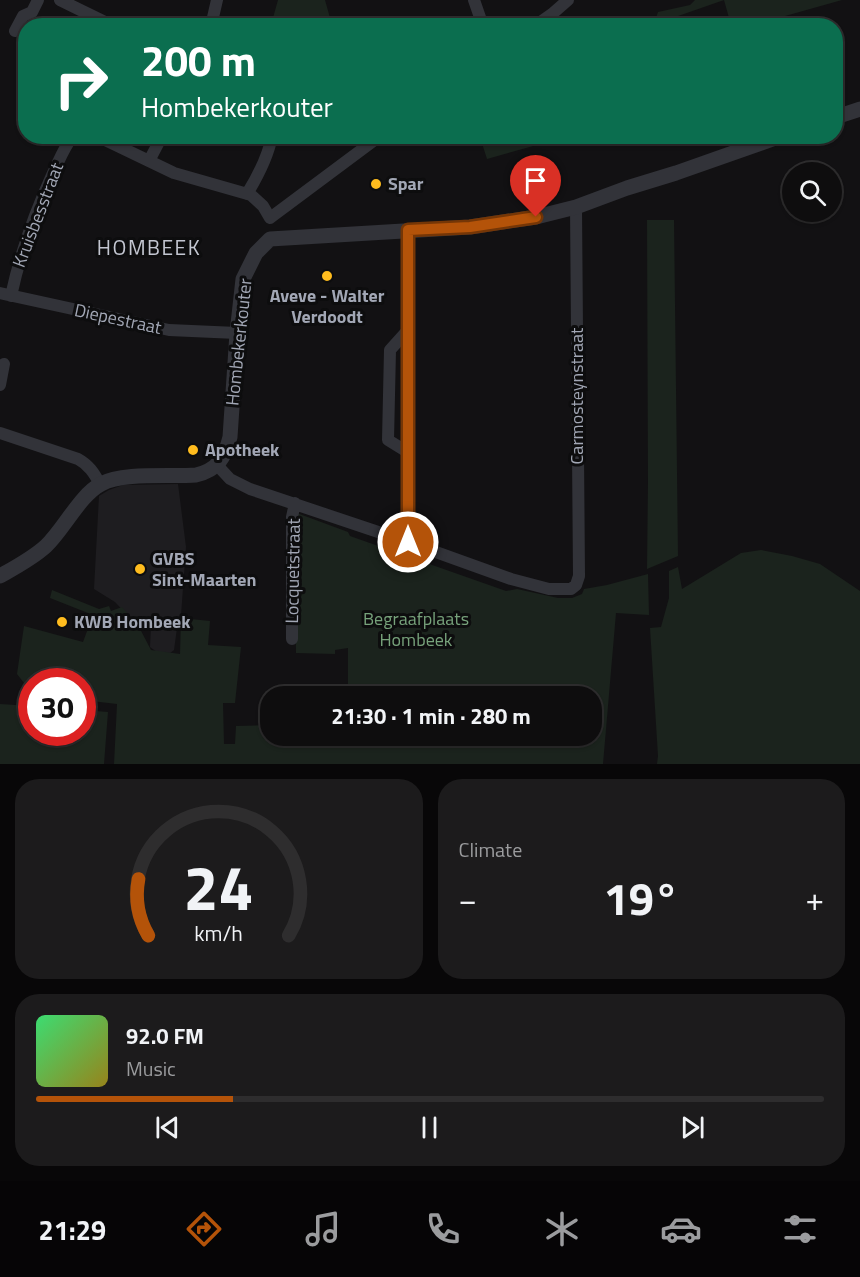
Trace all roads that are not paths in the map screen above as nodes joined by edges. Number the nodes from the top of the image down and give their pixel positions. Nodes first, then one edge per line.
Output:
1 (38, 0) edge
2 (60, 0) edge
3 (217, 0) edge
4 (474, 0) edge
5 (568, 0) edge
6 (22, 18) edge
7 (97, 18) edge
8 (213, 18) edge
9 (480, 18) edge
10 (546, 18) edge
11 (18, 25) edge
12 (15, 31) dead end
13 (860, 109) edge
14 (843, 115) edge
15 (68, 144) edge
16 (114, 144) edge
17 (158, 144) edge
18 (271, 144) edge
19 (369, 144) edge
20 (758, 144) edge
21 (149, 161) junction
22 (247, 194) junction
23 (576, 207) junction
24 (270, 218) junction
25 (408, 230) junction
26 (270, 239) junction
27 (5, 294) edge
28 (408, 330) junction
29 (237, 333) junction
30 (4, 364) dead end
31 (0, 385) edge
32 (0, 433) edge
33 (409, 453) junction
34 (217, 465) junction
35 (100, 484) junction
36 (295, 504) junction
37 (408, 542) junction
38 (0, 576) edge
39 (576, 585) joint
40 (292, 639) dead end

1 - 6 street
2 - 7 street
3 - 8 street
4 - 9 street
5 - 10 street
11 - 12 street
13 - 14 street
15 - 27 street, Kruisbesstraat
16 - 21 street
17 - 21 street
18 - 22 street
19 - 24 street
20 - 23 street
21 - 22 street
22 - 24 street
23 - 25 street
23 - 39 street, Carmosteynstraat
24 - 26 street
25 - 26 street
25 - 28 street
26 - 29 street, Hombekerkouter
27 - 29 street, Diepestraat
28 - 33 street
28 - 33 street
29 - 34 street, Hombekerkouter
30 - 31 street
32 - 35 street
33 - 37 street
34 - 35 street
34 - 36 street, Locquetstraat
35 - 38 street
36 - 37 street, Locquetstraat
36 - 40 street, Locquetstraat
37 - 39 street, Locquetstraat

